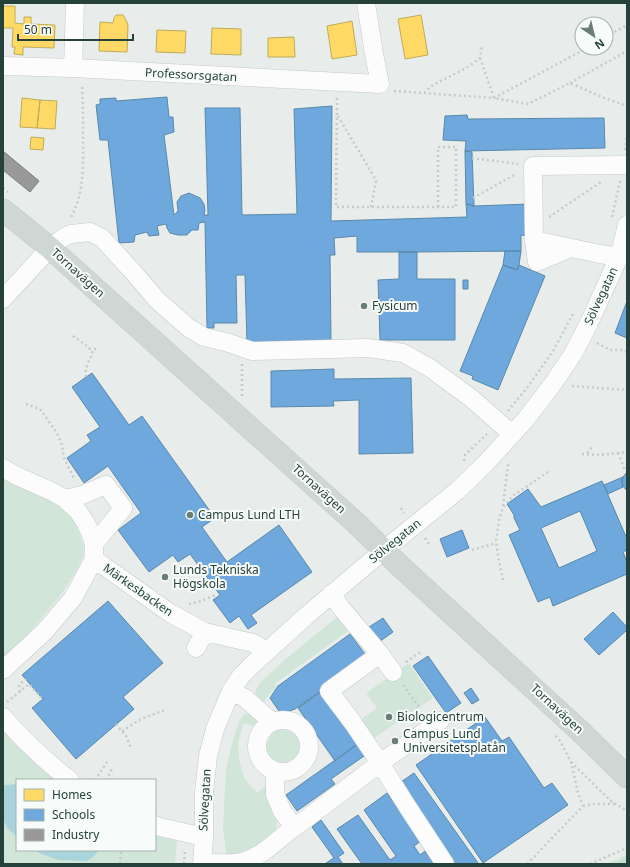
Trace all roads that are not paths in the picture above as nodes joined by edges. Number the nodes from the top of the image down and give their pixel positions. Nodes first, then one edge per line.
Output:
1 (75, 3) edge
2 (366, 3) edge
3 (3, 66) edge
4 (78, 69) junction
5 (625, 165) edge
6 (3, 210) edge
7 (619, 223) edge
8 (50, 248) junction
9 (620, 257) junction
10 (3, 299) edge
11 (505, 428) junction
12 (3, 468) edge
13 (65, 499) junction
14 (384, 550) junction
15 (94, 552) junction
16 (331, 594) junction
17 (205, 632) junction
18 (196, 648) dead end
19 (266, 651) junction
20 (380, 654) junction
21 (3, 670) edge
22 (393, 672) road end
23 (231, 691) junction
24 (3, 717) edge
25 (440, 720) dead end
26 (272, 722) junction
27 (380, 763) junction
28 (275, 770) junction
29 (627, 776) edge
30 (69, 779) edge
31 (156, 825) edge
32 (294, 827) junction
33 (204, 838) junction
34 (202, 863) edge
35 (445, 864) edge

1 - 4 street
2 - 4 street, Professorsgatan
3 - 4 street, Professorsgatan
5 - 9 street
6 - 8 main road, Tornavägen
7 - 9 street, Sölvegatan
8 - 10 street
8 - 11 street
8 - 14 main road, Tornavägen
9 - 11 street, Sölvegatan
11 - 14 street, Sölvegatan
12 - 13 street
13 - 15 street
13 - 15 street
14 - 16 street, Sölvegatan
14 - 29 main road, Tornavägen
15 - 17 street, Märkesbacken
15 - 21 street
16 - 19 street, Sölvegatan
16 - 20 street
17 - 18 street
17 - 19 street, Märkesbacken
19 - 23 street, Sölvegatan
20 - 22 street
20 - 27 street
23 - 26 street
23 - 33 street, Sölvegatan
24 - 30 street
25 - 27 street
26 - 28 street
26 - 28 street
27 - 32 street
27 - 35 street
28 - 32 street
31 - 33 street
32 - 34 street
33 - 34 street, Sölvegatan

